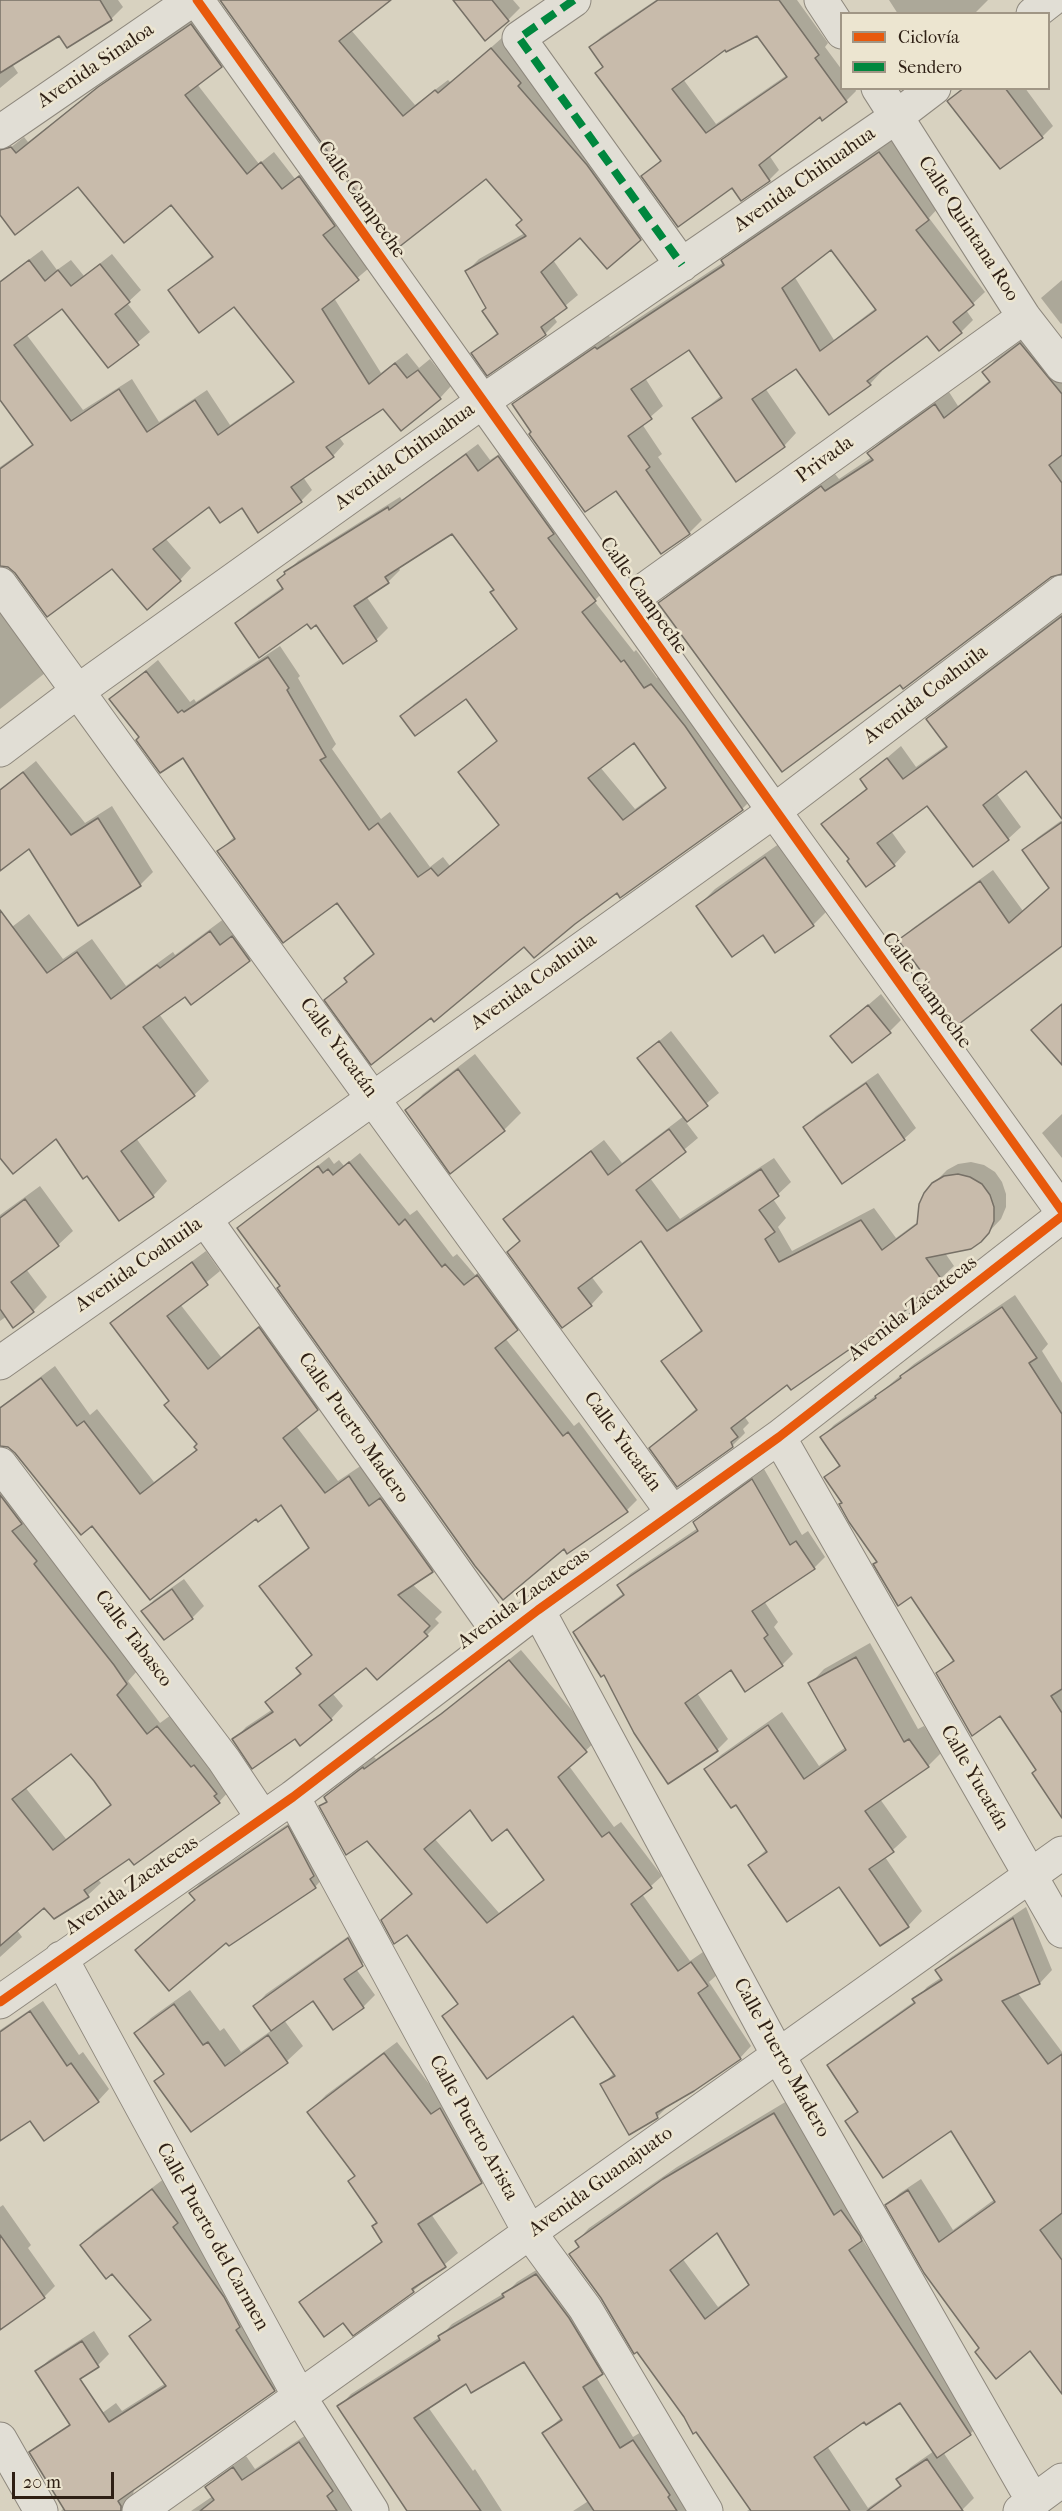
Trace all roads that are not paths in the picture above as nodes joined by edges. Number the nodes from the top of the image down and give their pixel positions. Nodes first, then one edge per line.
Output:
1 (192, 0) edge
2 (197, 0) edge
3 (574, 0) edge
4 (821, 0) edge
5 (1051, 0) edge
6 (1036, 12) edge
7 (840, 29) edge
8 (879, 90) edge
9 (931, 90) edge
10 (896, 117) junction
11 (0, 132) edge
12 (682, 265) junction
13 (1024, 317) junction
14 (1062, 366) edge
15 (482, 402) junction
16 (0, 584) edge
17 (1062, 592) edge
18 (626, 603) junction
19 (78, 692) junction
20 (0, 750) edge
21 (774, 811) junction
22 (373, 1097) junction
23 (1062, 1211) edge
24 (1062, 1216) edge
25 (205, 1219) junction
26 (0, 1363) edge
27 (779, 1437) junction
28 (0, 1464) edge
29 (673, 1513) junction
30 (538, 1610) junction
31 (502, 1637) junction
32 (293, 1797) junction
33 (262, 1817) junction
34 (1062, 1853) edge
35 (1030, 1875) junction
36 (1062, 1931) edge
37 (61, 1958) junction
38 (0, 2002) edge
39 (778, 2055) junction
40 (530, 2233) junction
41 (299, 2396) junction
42 (0, 2439) edge
43 (1062, 2480) edge
44 (1027, 2506) edge
45 (41, 2511) edge
46 (139, 2511) edge
47 (372, 2511) edge
48 (706, 2511) edge

1 - 11 street, Avenida Sinaloa
2 - 15 street, Calle Campeche
3 - 12 street
4 - 7 street
5 - 6 street
8 - 10 street, Calle Quintana Roo
9 - 10 street, Avenida Chihuahua
10 - 12 street, Avenida Chihuahua
10 - 13 street, Calle Quintana Roo
12 - 15 street, Avenida Chihuahua
13 - 14 street, Calle Quintana Roo
13 - 18 street, Privada
15 - 18 street, Calle Campeche
15 - 19 street, Avenida Chihuahua
16 - 19 street, Calle Yucatán
17 - 21 street, Avenida Coahuila
18 - 21 street, Calle Campeche
19 - 20 street, Avenida Chihuahua
19 - 22 street, Calle Yucatán
21 - 22 street, Avenida Coahuila
21 - 23 street, Calle Campeche
22 - 25 street, Avenida Coahuila
22 - 29 street, Calle Yucatán
24 - 27 street, Avenida Zacatecas
25 - 26 street, Avenida Coahuila
25 - 31 street, Calle Puerto Madero
27 - 29 street, Avenida Zacatecas
27 - 35 street, Calle Yucatán
28 - 33 street, Calle Tabasco
29 - 30 street, Avenida Zacatecas
30 - 31 street, Avenida Zacatecas
30 - 39 street, Calle Puerto Madero
31 - 32 street, Avenida Zacatecas
32 - 33 street, Avenida Zacatecas
32 - 40 street, Calle Puerto Arista
33 - 37 street, Avenida Zacatecas
34 - 35 street, Avenida Guanajuato
35 - 36 street, Calle Yucatán
35 - 39 street, Avenida Guanajuato
37 - 38 street, Avenida Zacatecas
37 - 41 street, Calle Puerto del Carmen
39 - 40 street, Avenida Guanajuato
39 - 44 street, Calle Puerto Madero
40 - 41 street, Avenida Guanajuato
40 - 48 street, Calle Puerto Arista
41 - 46 street, Avenida Guanajuato
41 - 47 street, Calle Puerto del Carmen
42 - 45 street
43 - 44 street

